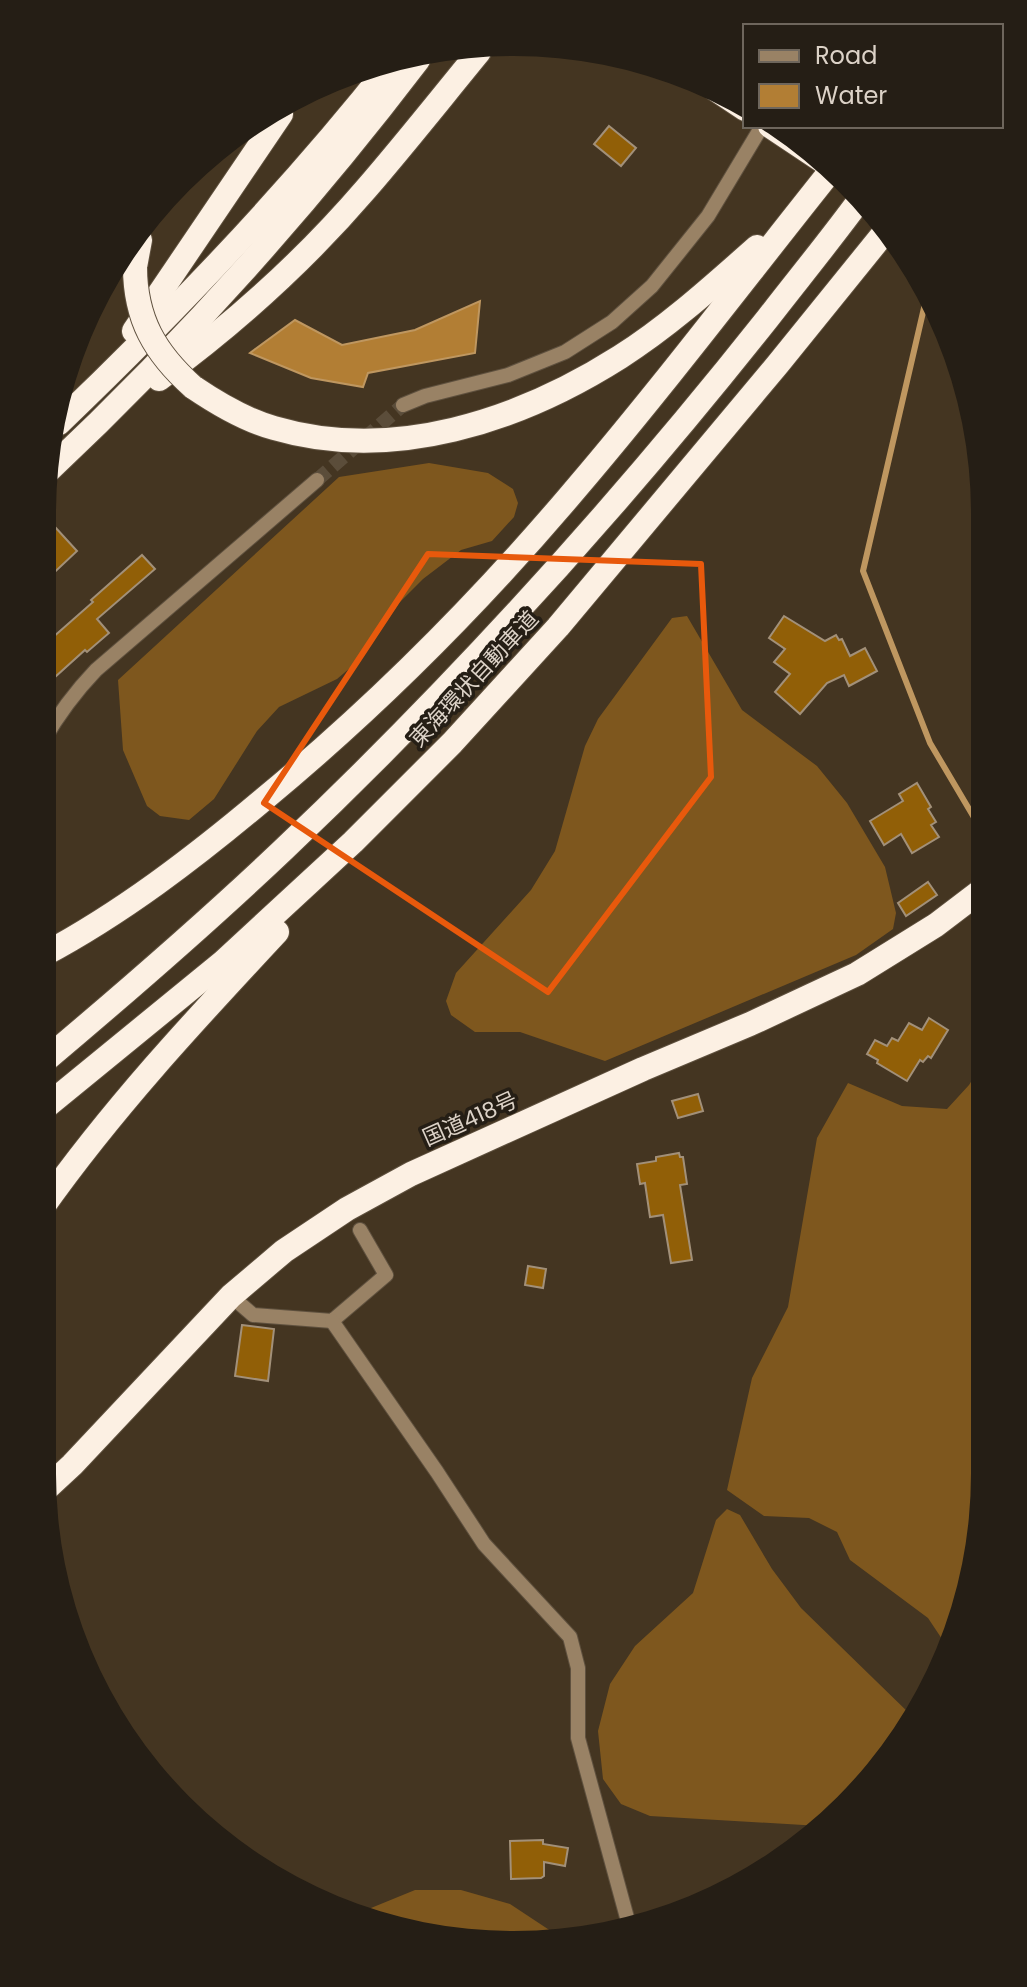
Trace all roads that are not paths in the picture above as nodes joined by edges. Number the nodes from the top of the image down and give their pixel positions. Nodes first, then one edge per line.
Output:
1 (474, 58) edge
2 (412, 68) edge
3 (381, 76) edge
4 (275, 123) edge
5 (761, 128) edge
6 (825, 179) edge
7 (814, 192) junction
8 (854, 208) edge
9 (879, 239) edge
10 (138, 253) edge
11 (85, 398) junction
12 (403, 405) tunnel mouth
13 (67, 415) edge
14 (105, 418) junction
15 (59, 461) edge
16 (317, 480) tunnel mouth
17 (56, 719) edge
18 (452, 743) junction
19 (971, 898) edge
20 (56, 948) edge
21 (56, 1051) edge
22 (56, 1099) edge
23 (56, 1188) edge
24 (360, 1230) dead end
25 (231, 1296) junction
26 (332, 1321) junction
27 (56, 1480) edge
28 (627, 1916) edge

1 - 14 highway
2 - 14 highway
3 - 11 highway
4 - 11 highway
5 - 12 street
6 - 7 highway
7 - 10 highway, bridge
7 - 20 highway
8 - 21 highway, 東海環状自動車道
9 - 18 highway, 東海環状自動車道
11 - 13 highway
14 - 15 highway
16 - 17 street
18 - 22 highway, 東海環状自動車道
18 - 23 highway
19 - 25 highway, 国道418号
24 - 26 street
25 - 26 street
25 - 27 highway, 国道418号
26 - 28 street

